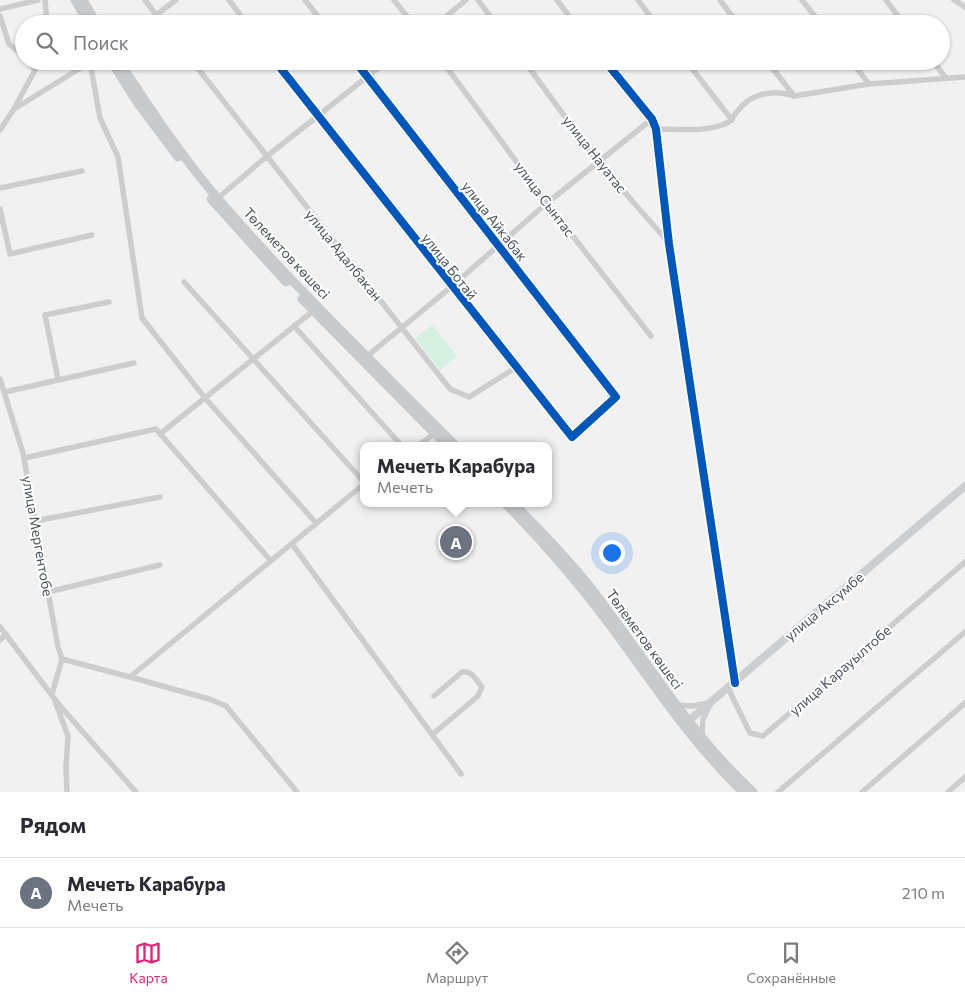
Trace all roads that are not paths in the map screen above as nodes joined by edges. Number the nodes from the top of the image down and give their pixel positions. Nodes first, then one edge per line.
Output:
1 (38, 0) edge
2 (45, 0) edge
3 (75, 0) edge
4 (83, 0) edge
5 (145, 0) edge
6 (176, 0) edge
7 (229, 0) edge
8 (305, 0) edge
9 (394, 0) edge
10 (466, 0) edge
11 (478, 0) edge
12 (557, 0) edge
13 (638, 0) edge
14 (720, 0) edge
15 (802, 0) edge
16 (886, 0) edge
17 (954, 0) edge
18 (965, 7) edge
19 (0, 9) edge
20 (155, 14) joint
21 (46, 15) edge
22 (84, 15) edge
23 (92, 15) edge
24 (240, 15) edge
25 (317, 15) edge
26 (406, 15) edge
27 (448, 15) edge
28 (489, 15) edge
29 (568, 15) edge
30 (649, 15) edge
31 (731, 15) edge
32 (814, 15) edge
33 (897, 15) edge
34 (0, 16) edge
35 (15, 49) edge
36 (35, 70) edge
37 (78, 70) edge
38 (92, 70) edge
39 (117, 70) edge
40 (125, 70) edge
41 (199, 70) edge
42 (282, 70) edge
43 (362, 70) edge
44 (374, 70) edge
45 (449, 70) edge
46 (531, 70) edge
47 (612, 70) edge
48 (693, 70) edge
49 (775, 70) edge
50 (858, 70) edge
51 (939, 70) edge
52 (366, 76) junction
53 (965, 77) edge
54 (945, 78) junction
55 (869, 84) junction
56 (794, 96) junction
57 (14, 109) junction
58 (316, 116) junction
59 (652, 119) junction
60 (732, 120) junction
61 (656, 129) junction
62 (0, 130) edge
63 (266, 157) junction
64 (599, 162) junction
65 (82, 171) dead end
66 (0, 188) edge
67 (218, 198) junction
68 (547, 204) junction
69 (0, 209) edge
70 (92, 235) dead end
71 (669, 244) junction
72 (498, 245) junction
73 (184, 282) dead end
74 (451, 287) junction
75 (109, 302) dead end
76 (313, 311) junction
77 (294, 326) junction
78 (401, 327) junction
79 (335, 329) junction
80 (651, 336) dead end
81 (367, 356) junction
82 (254, 359) junction
83 (134, 363) dead end
84 (515, 368) junction
85 (0, 379) edge
86 (58, 380) junction
87 (5, 392) junction
88 (616, 397) joint
89 (205, 398) junction
90 (435, 433) junction
91 (160, 434) junction
92 (398, 442) edge
93 (423, 442) edge
94 (443, 442) edge
95 (452, 442) edge
96 (24, 458) junction
97 (360, 478) edge
98 (360, 486) edge
99 (965, 486) edge
100 (160, 497) dead end
101 (509, 507) edge
102 (517, 507) edge
103 (35, 521) junction
104 (316, 523) junction
105 (292, 544) junction
106 (271, 560) junction
107 (965, 562) edge
108 (160, 565) dead end
109 (48, 592) junction
110 (0, 627) edge
111 (965, 632) edge
112 (6, 634) junction
113 (0, 640) edge
114 (62, 659) junction
115 (130, 677) junction
116 (731, 686) junction
117 (52, 694) junction
118 (434, 696) dead end
119 (712, 701) junction
120 (674, 704) junction
121 (965, 704) edge
122 (685, 724) junction
123 (433, 734) junction
124 (702, 739) junction
125 (461, 774) dead end
126 (965, 777) edge
127 (67, 792) edge
128 (136, 792) edge
129 (297, 792) edge
130 (743, 792) edge
131 (752, 792) edge
132 (778, 792) edge
133 (862, 792) edge
134 (948, 792) edge

1 - 19 street
2 - 21 street
3 - 22 main road
4 - 23 main road
5 - 20 street
6 - 20 street
7 - 24 street
8 - 25 street
9 - 26 street
10 - 27 street
11 - 28 street
12 - 29 street
13 - 30 street
14 - 31 street
15 - 32 street
16 - 33 street
17 - 18 street
34 - 35 street
36 - 57 street
37 - 57 street
38 - 89 street
39 - 76 main road, Төлеметов көшесі
40 - 67 main road, Төлеметов көшесі
41 - 63 street, улица Адалбакан
42 - 58 street, улица Ботай
43 - 52 street, улица Айкабак
44 - 52 street
45 - 68 street, улица Сынтас
46 - 64 street, улица Науатас
47 - 59 street
48 - 60 street
49 - 56 street
50 - 55 street
51 - 54 street
52 - 58 street
52 - 72 street, улица Айкабак
53 - 54 street
54 - 55 street
55 - 56 street
56 - 60 street
57 - 62 street
58 - 63 street
58 - 74 street, улица Ботай
59 - 61 street
59 - 64 street
60 - 61 street
61 - 71 street
63 - 67 street
63 - 78 street, улица Адалбакан
64 - 68 street
64 - 71 street, улица Науатас
65 - 66 street
67 - 79 main road, Төлеметов көшесі
68 - 72 street
68 - 80 street, улица Сынтас
69 - 70 street
71 - 116 street
72 - 74 street
72 - 88 street, улица Айкабак
73 - 82 street
74 - 78 street
74 - 84 street, улица Ботай
75 - 86 street
76 - 77 street
76 - 79 main road, Төлеметов көшесі
77 - 82 street
77 - 92 street
78 - 81 street
78 - 84 street, улица Адалбакан
79 - 81 main road, Төлеметов көшесі
79 - 90 main road, Төлеметов көшесі
81 - 95 main road, Төлеметов көшесі
82 - 89 street
82 - 97 street
83 - 86 street
84 - 88 street, улица Ботай
85 - 87 street, улица Мергентобе
86 - 87 street
87 - 96 street, улица Мергентобе
89 - 91 street
89 - 104 street
90 - 93 street
90 - 94 main road, Төлеметов көшесі
91 - 96 street
91 - 106 street
96 - 103 street, улица Мергентобе
98 - 104 street
99 - 116 main road, улица Аксумбе
100 - 103 street
101 - 122 main road, Төлеметов көшесі
102 - 120 main road, Төлеметов көшесі
103 - 109 street, улица Мергентобе
104 - 105 street
105 - 106 street
105 - 123 street
106 - 115 street
107 - 116 street, улица Карауылтобе
108 - 109 street
109 - 114 street, улица Мергентобе
110 - 112 street
111 - 132 street
112 - 113 street
112 - 117 street
114 - 115 street
114 - 117 street
115 - 129 street
116 - 119 main road, улица Аксумбе
117 - 127 street
117 - 128 street
118 - 123 street
119 - 120 street
119 - 122 main road, улица Аксумбе
119 - 124 street
120 - 122 main road, Төлеметов көшесі
121 - 133 street
122 - 124 main road, Төлеметов көшесі
122 - 130 main road, Төлеметов көшесі
123 - 125 street
124 - 131 main road, Төлеметов көшесі
126 - 134 street

